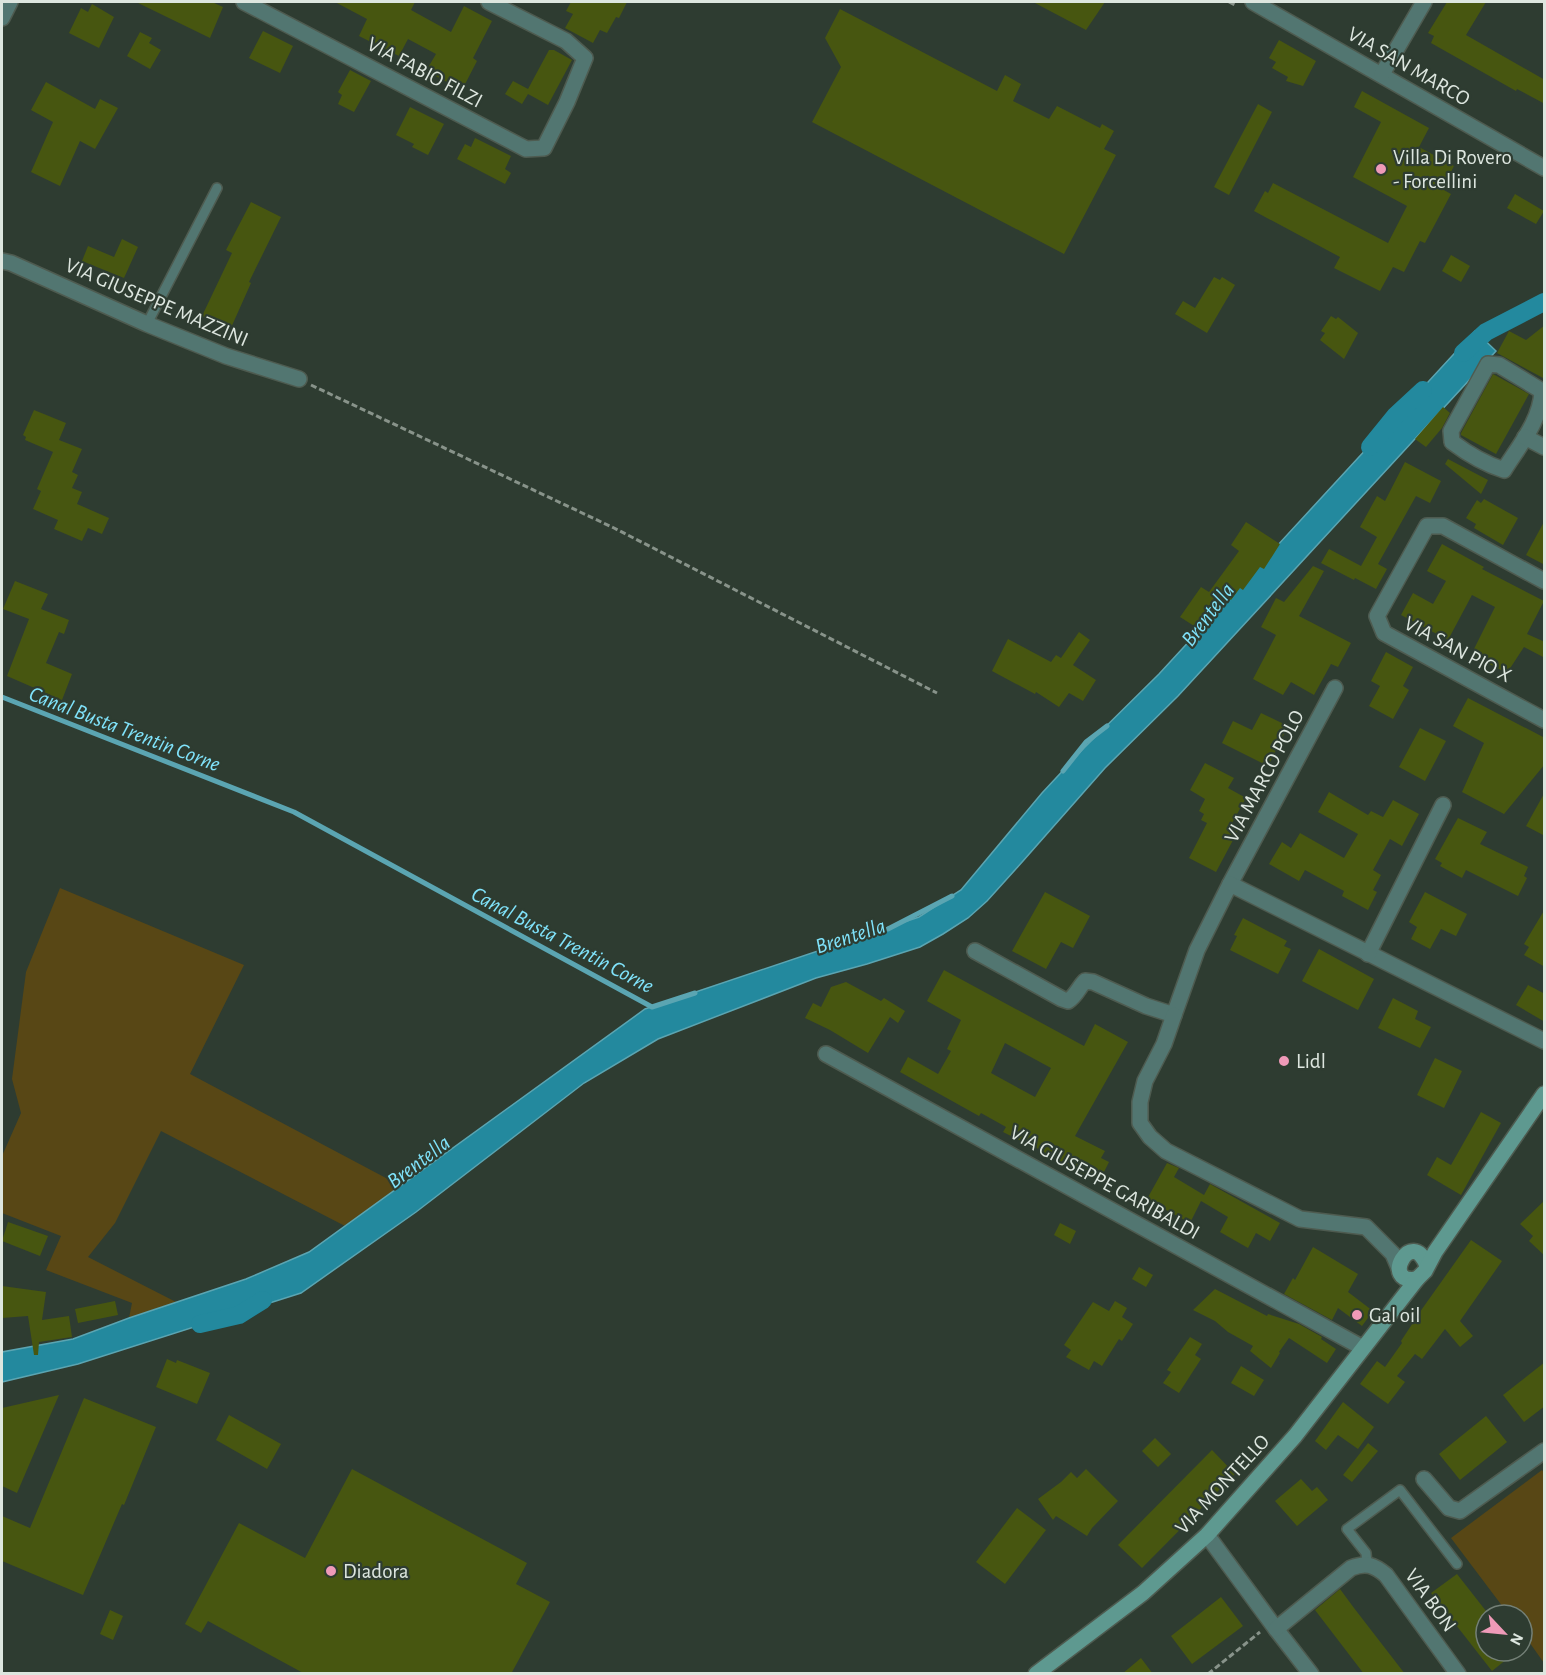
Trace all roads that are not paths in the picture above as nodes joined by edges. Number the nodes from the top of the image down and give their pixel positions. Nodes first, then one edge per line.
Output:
1 (244, 2) edge
2 (489, 2) edge
3 (1253, 2) edge
4 (1424, 2) edge
5 (1383, 74) junction
6 (1545, 168) edge
7 (217, 188) dead end
8 (2, 261) edge
9 (147, 324) junction
10 (299, 379) road end
11 (1525, 437) junction
12 (1545, 447) edge
13 (1545, 581) edge
14 (1335, 688) dead end
15 (1545, 720) edge
16 (1443, 805) dead end
17 (1230, 884) junction
18 (975, 951) dead end
19 (1368, 954) junction
20 (1174, 1014) junction
21 (1545, 1041) edge
22 (826, 1054) dead end
23 (1545, 1094) edge
24 (1400, 1254) junction
25 (1428, 1258) junction
26 (1408, 1279) junction
27 (1364, 1348) junction
28 (1545, 1451) edge
29 (1424, 1479) dead end
30 (1207, 1535) junction
31 (1367, 1564) junction
32 (1457, 1564) dead end
33 (1276, 1629) junction
34 (1036, 1674) edge
35 (1311, 1674) edge
36 (1458, 1674) edge

1 - 2 street, VIA FABIO FILZI
3 - 5 street, VIA SAN MARCO
4 - 5 street
5 - 6 street, VIA SAN MARCO
7 - 9 lane
8 - 9 street, VIA GIUSEPPE MAZZINI
9 - 10 street, VIA GIUSEPPE MAZZINI
11 - 11 street
11 - 12 street
13 - 15 street, VIA SAN PIO X
14 - 17 street, VIA MARCO POLO
16 - 19 street
17 - 19 street
17 - 20 street, VIA MARCO POLO
18 - 20 street
19 - 21 street
20 - 24 street, VIA MARCO POLO
22 - 27 street, VIA GIUSEPPE GARIBALDI
23 - 25 main road, VIA MONTELLO
24 - 25 main road
24 - 26 main road, VIA MONTELLO
25 - 26 main road, VIA MONTELLO
26 - 27 main road, VIA MONTELLO
27 - 30 main road, VIA MONTELLO
28 - 29 street
30 - 33 street
30 - 34 main road, VIA MONTELLO
31 - 32 lane
31 - 33 street
31 - 36 street, VIA BON
33 - 35 street

